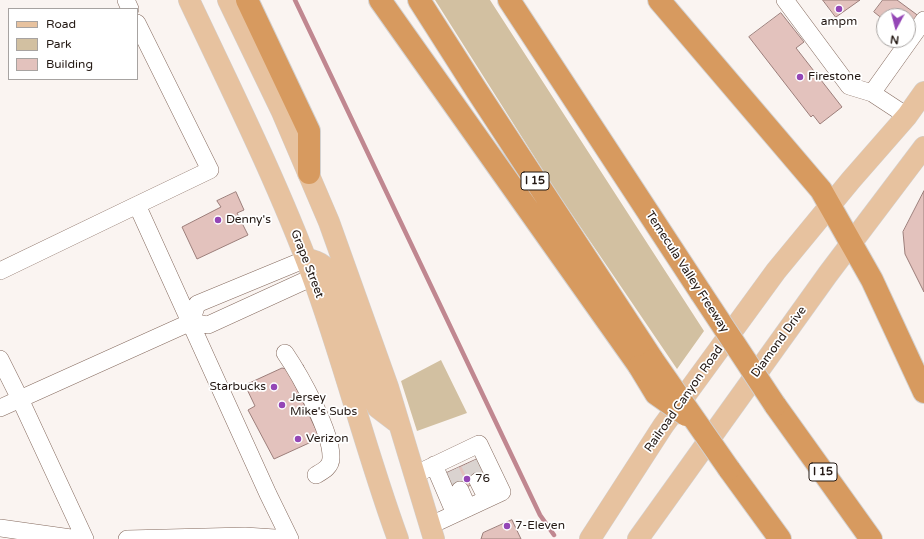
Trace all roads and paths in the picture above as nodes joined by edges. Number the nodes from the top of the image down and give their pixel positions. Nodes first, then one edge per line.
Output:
1 (189, 0) edge
2 (228, 0) edge
3 (247, 0) edge
4 (380, 0) edge
5 (419, 0) edge
6 (509, 0) edge
7 (659, 0) edge
8 (785, 0) edge
9 (924, 20) edge
10 (138, 24) edge
11 (924, 92) edge
12 (872, 93) junction
13 (907, 116) junction
14 (924, 147) edge
15 (309, 173) junction
16 (137, 205) junction
17 (830, 208) junction
18 (851, 244) junction
19 (309, 268) junction
20 (0, 271) edge
21 (190, 322) junction
22 (285, 353) dead end
23 (0, 359) edge
24 (646, 363) junction
25 (924, 392) edge
26 (20, 399) junction
27 (0, 408) edge
28 (399, 424) junction
29 (444, 465) junction
30 (316, 475) dead end
31 (414, 475) junction
32 (478, 481) tunnel mouth
33 (460, 490) tunnel mouth
34 (488, 499) junction
35 (462, 511) junction
36 (0, 528) edge
37 (431, 532) edge
38 (78, 539) edge
39 (85, 539) edge
40 (127, 539) edge
41 (398, 539) edge
42 (590, 539) edge
43 (638, 539) edge
44 (780, 539) edge
45 (871, 539) edge

1 - 19 main road, Grape Street
2 - 15 main road
3 - 15 highway
4 - 24 highway
5 - 24 highway, I 15
6 - 45 highway, Temecula Valley Freeway / I 15, bridge
7 - 17 highway
8 - 12 lane
9 - 12 lane
10 - 16 lane
11 - 13 main road
12 - 13 lane
13 - 17 main road
14 - 18 main road, Diamond Drive
15 - 28 main road
16 - 20 lane
16 - 21 lane
17 - 18 highway
17 - 42 main road, Railroad Canyon Road
18 - 25 highway
18 - 43 main road, Diamond Drive
19 - 21 lane
19 - 21 lane
19 - 28 main road
19 - 41 main road, Grape Street
21 - 26 lane
21 - 40 lane
22 - 30 lane
23 - 26 lane
24 - 44 highway, I 15, bridge
26 - 27 lane
26 - 39 lane
28 - 31 main road
29 - 31 lane
29 - 34 lane
29 - 35 lane
31 - 37 main road
32 - 34 lane
33 - 35 lane
34 - 35 lane
35 - 37 lane
36 - 38 lane

